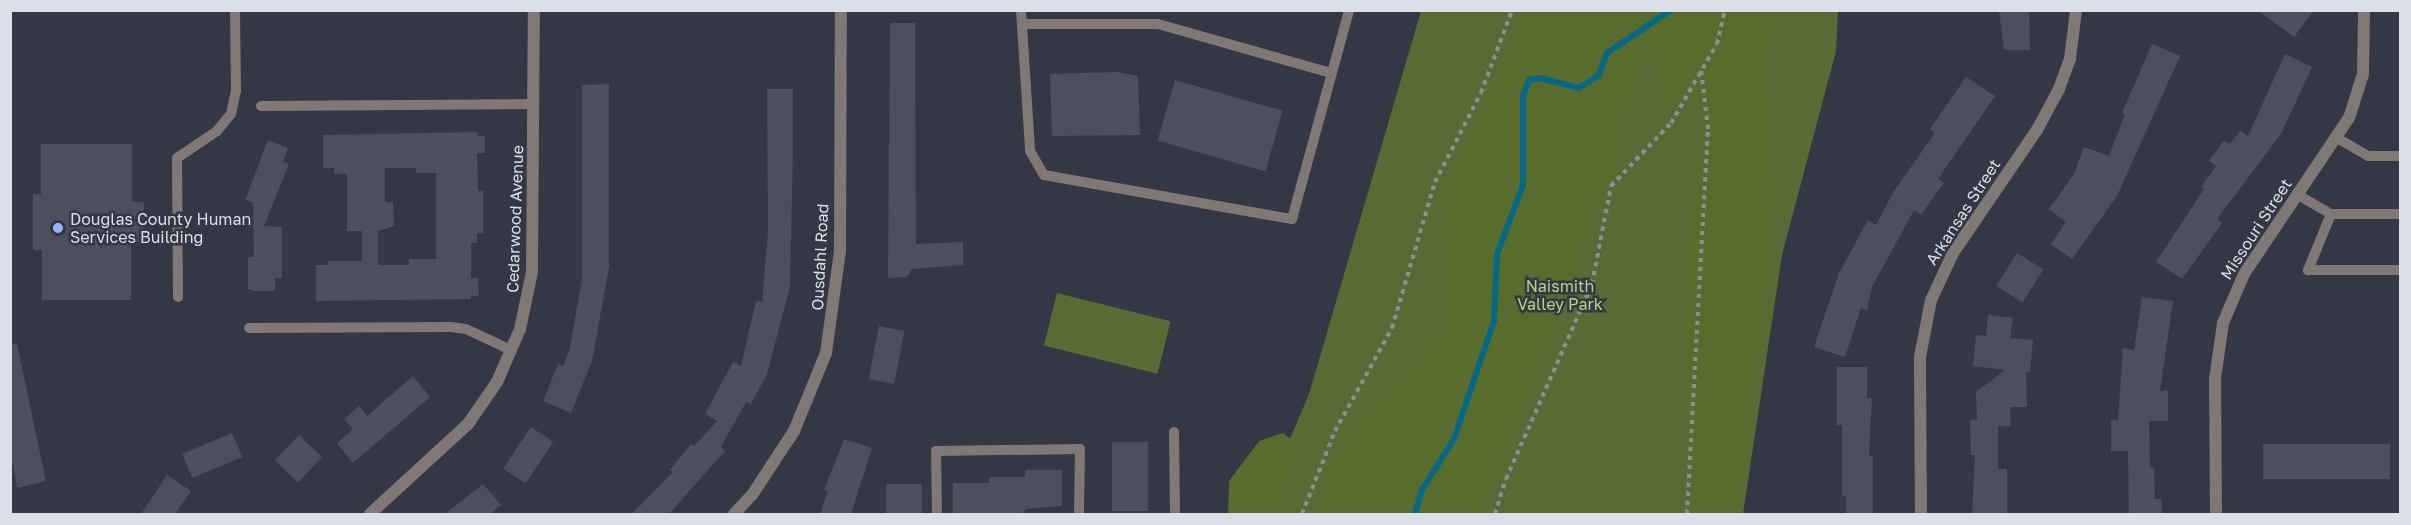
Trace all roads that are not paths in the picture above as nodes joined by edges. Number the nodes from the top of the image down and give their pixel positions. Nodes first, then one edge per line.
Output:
1 (236, 10) edge
2 (534, 10) edge
3 (841, 10) edge
4 (1021, 10) edge
5 (1349, 10) edge
6 (2076, 10) edge
7 (2364, 10) edge
8 (1022, 24) junction
9 (1331, 73) junction
10 (534, 104) junction
11 (261, 106) dead end
12 (2337, 138) junction
13 (2400, 156) edge
14 (2298, 195) junction
15 (2331, 214) junction
16 (2400, 214) edge
17 (2400, 270) edge
18 (178, 297) dead end
19 (249, 328) dead end
20 (511, 350) junction
21 (1174, 432) dead end
22 (739, 513) edge
23 (370, 514) edge
24 (937, 514) edge
25 (1079, 514) edge
26 (1174, 514) edge
27 (1921, 514) edge
28 (2216, 514) edge

1 - 18 lane
2 - 10 street, Cedarwood Avenue
3 - 22 street, Ousdahl Road
4 - 8 lane
5 - 9 lane
6 - 27 street, Arkansas Street
7 - 12 street, Missouri Street
8 - 9 lane
8 - 9 lane
10 - 11 lane
10 - 20 street, Cedarwood Avenue
12 - 13 lane
12 - 14 street, Missouri Street
14 - 15 lane
14 - 28 street, Missouri Street
15 - 16 lane
15 - 17 lane
19 - 20 lane
20 - 23 street, Cedarwood Avenue
21 - 26 lane
24 - 25 lane

